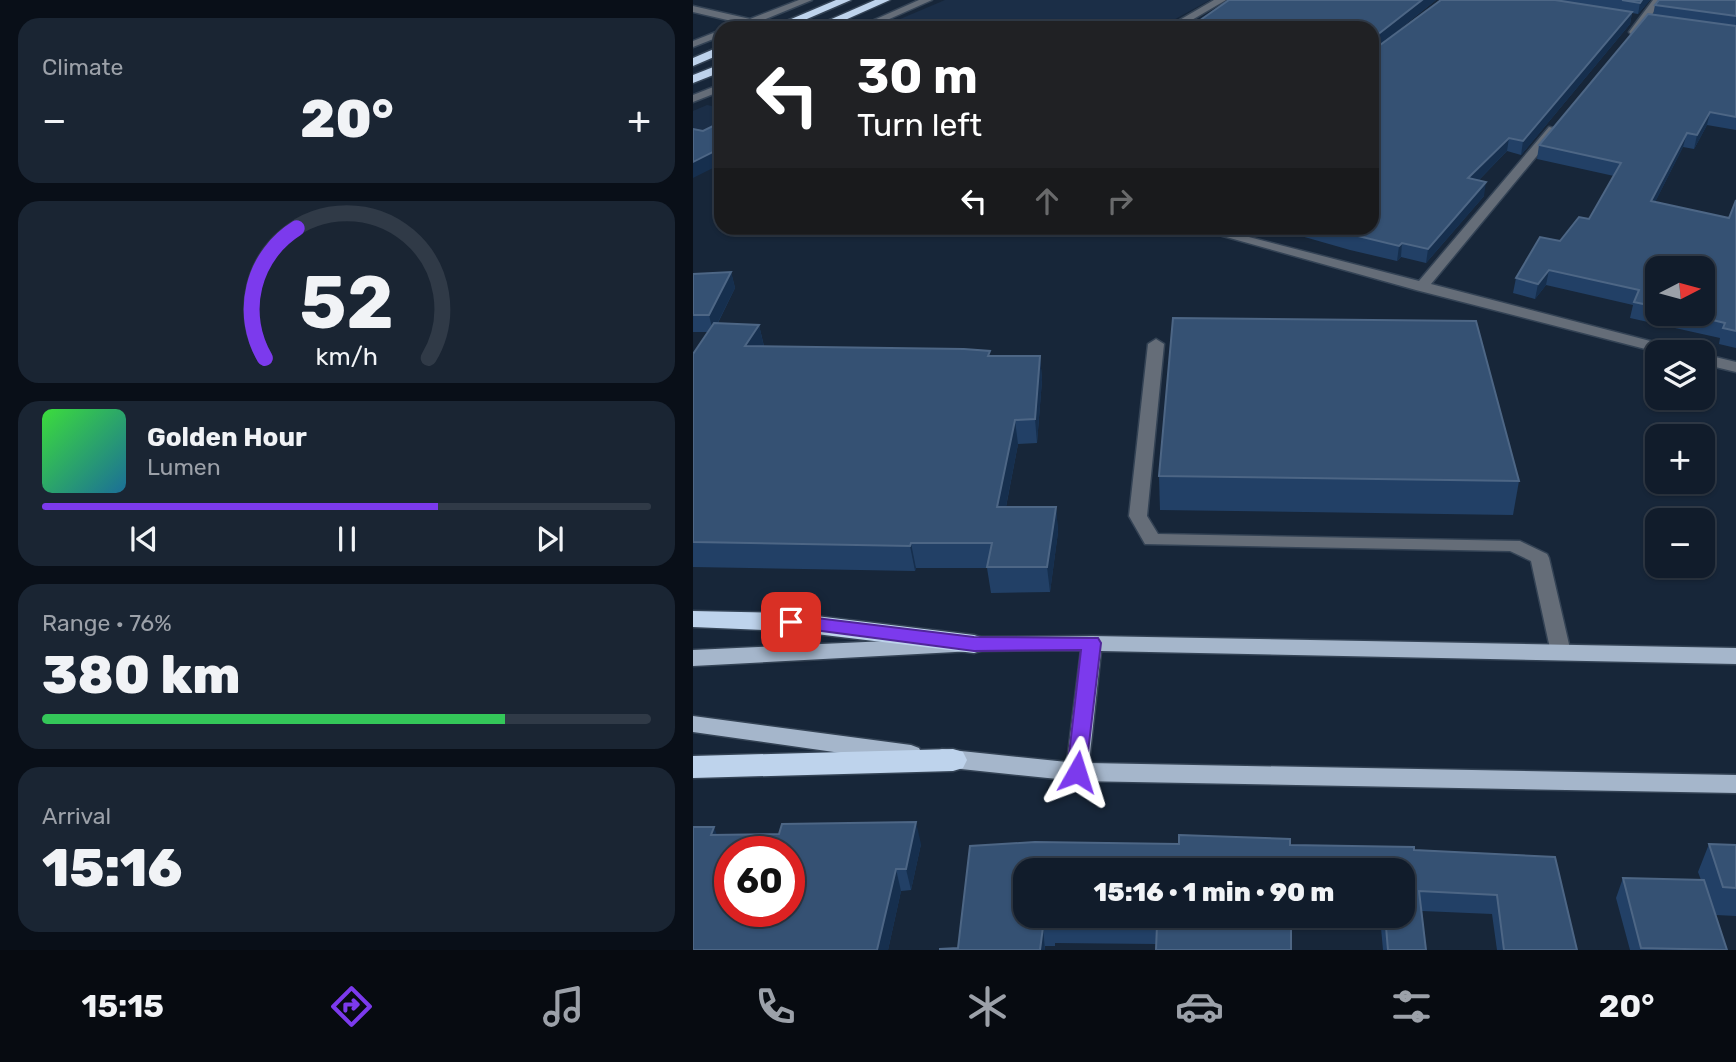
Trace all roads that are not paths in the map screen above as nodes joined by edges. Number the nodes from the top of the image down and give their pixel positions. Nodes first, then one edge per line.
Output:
1 (807, 0) edge
2 (846, 0) edge
3 (885, 0) edge
4 (927, 0) edge
5 (1221, 0) edge
6 (1658, 0) edge
7 (693, 9) edge
8 (746, 21) edge
9 (753, 21) edge
10 (794, 21) edge
11 (834, 21) edge
12 (878, 21) edge
13 (1184, 21) edge
14 (714, 36) edge
15 (1625, 43) edge
16 (693, 44) edge
17 (714, 53) edge
18 (693, 62) edge
19 (714, 71) edge
20 (693, 79) edge
21 (1563, 117) edge
22 (1227, 235) edge
23 (1421, 287) junction
24 (1156, 344) dead end
25 (1645, 344) edge
26 (1715, 362) edge
27 (1736, 367) edge
28 (693, 619) edge
29 (1091, 643) junction
30 (974, 644) junction
31 (1562, 653) junction
32 (1736, 656) edge
33 (693, 658) edge
34 (693, 724) edge
35 (953, 760) junction
36 (693, 767) edge
37 (1077, 772) junction
38 (1736, 784) edge

1 - 9 street
2 - 10 highway
3 - 11 highway
4 - 12 street
5 - 13 street
6 - 15 street
7 - 8 street
14 - 16 street
17 - 18 highway
19 - 20 highway
21 - 23 street
22 - 23 street
23 - 25 street
24 - 31 street
26 - 27 street
28 - 30 highway
29 - 30 main road
29 - 31 main road
29 - 37 main road
30 - 33 main road
31 - 32 main road
34 - 35 main road
35 - 36 highway
35 - 37 main road
37 - 38 main road

